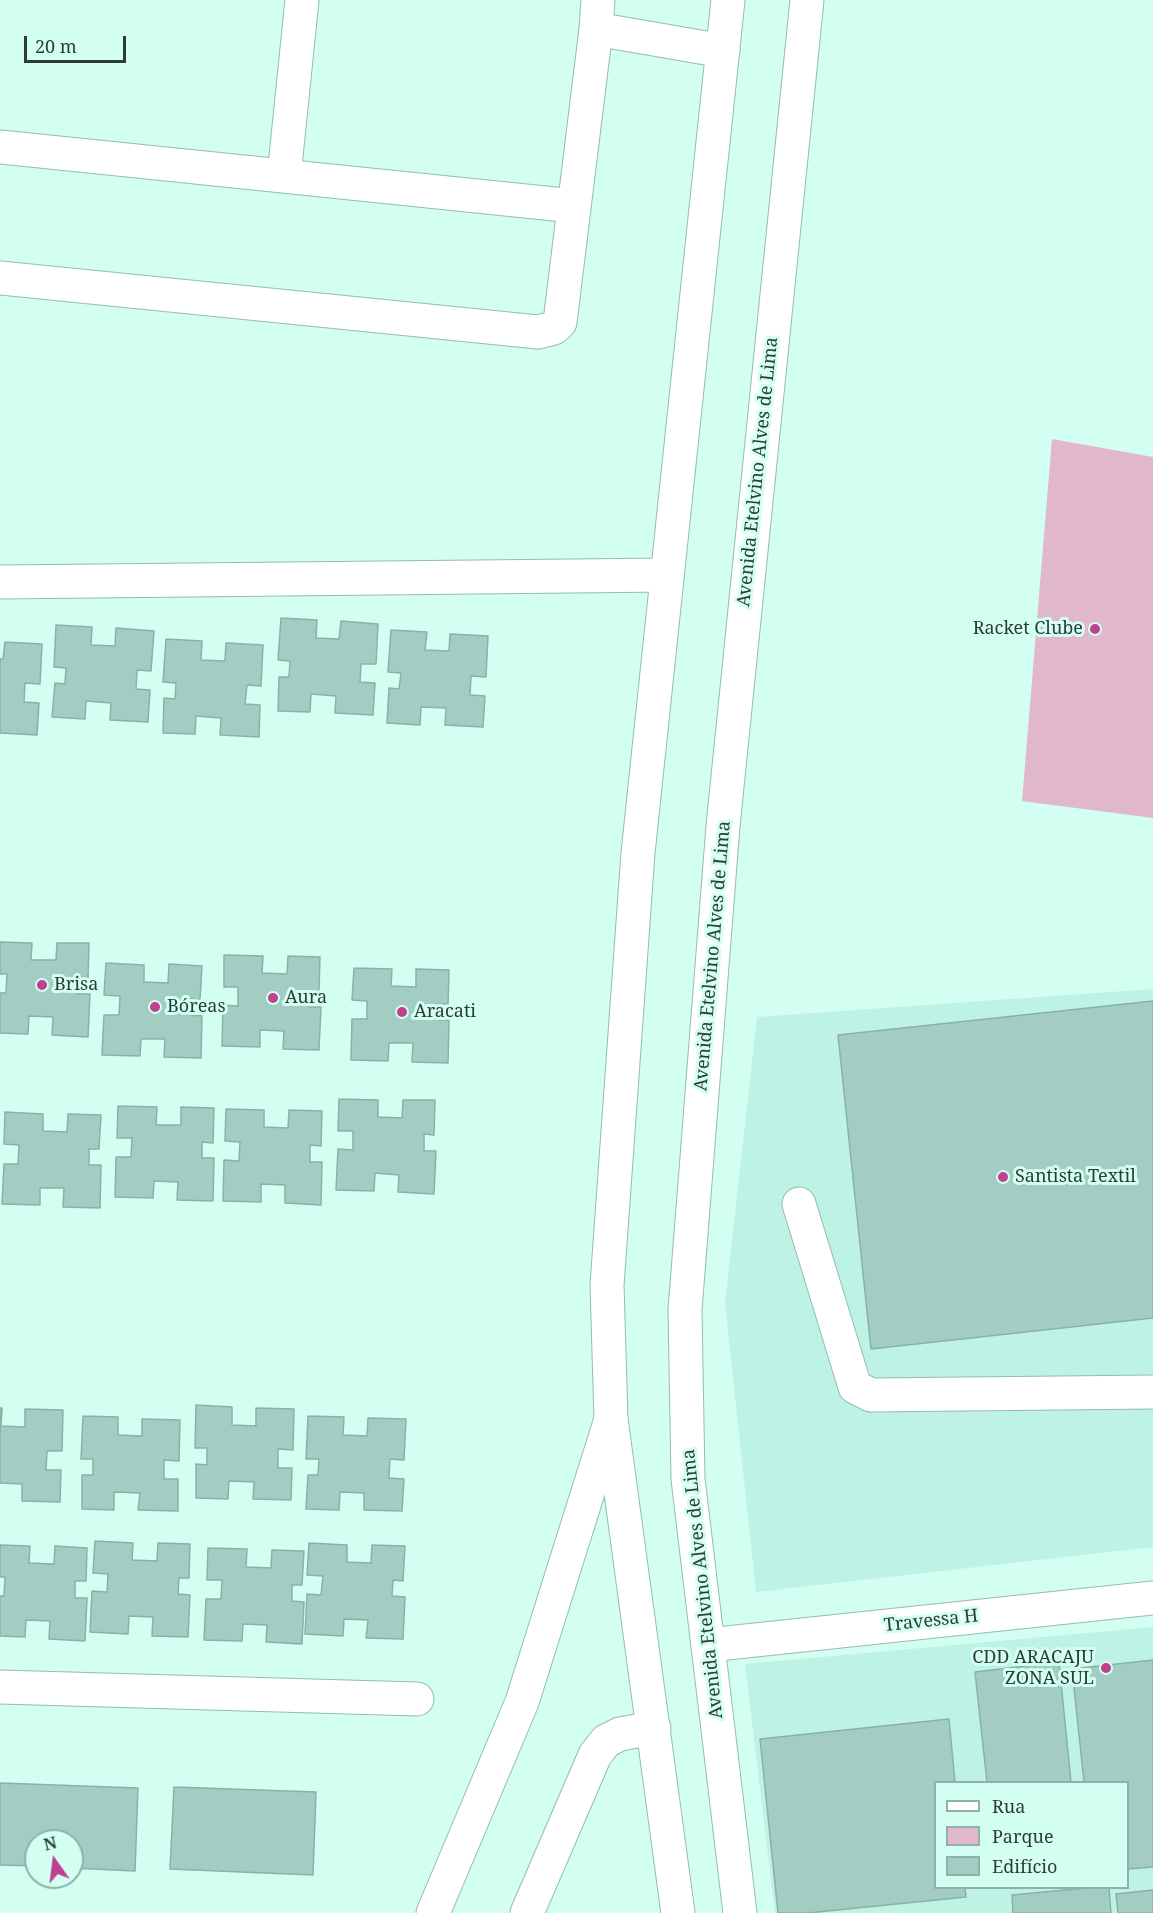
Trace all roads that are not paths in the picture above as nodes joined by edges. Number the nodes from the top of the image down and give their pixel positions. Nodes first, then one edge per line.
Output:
1 (302, 0) edge
2 (728, 0) edge
3 (807, 0) edge
4 (597, 15) edge
5 (723, 51) junction
6 (0, 147) edge
7 (284, 176) junction
8 (574, 206) junction
9 (0, 278) edge
10 (667, 575) junction
11 (0, 582) edge
12 (799, 1204) dead end
13 (1153, 1392) edge
14 (611, 1419) junction
15 (1153, 1598) edge
16 (708, 1644) junction
17 (0, 1687) edge
18 (417, 1699) dead end
19 (654, 1728) junction
20 (433, 1913) edge
21 (527, 1913) edge
22 (678, 1913) edge
23 (740, 1913) edge

1 - 7 main road
2 - 5 main road
3 - 16 main road, Avenida Etelvino Alves de Lima
4 - 5 main road
4 - 8 main road
5 - 10 main road
6 - 7 main road
7 - 8 main road
8 - 9 main road
10 - 11 main road
10 - 14 main road
12 - 13 main road
14 - 19 main road
14 - 20 main road
15 - 16 main road, Travessa H
16 - 23 main road, Avenida Etelvino Alves de Lima
17 - 18 main road
19 - 21 main road
19 - 22 main road

